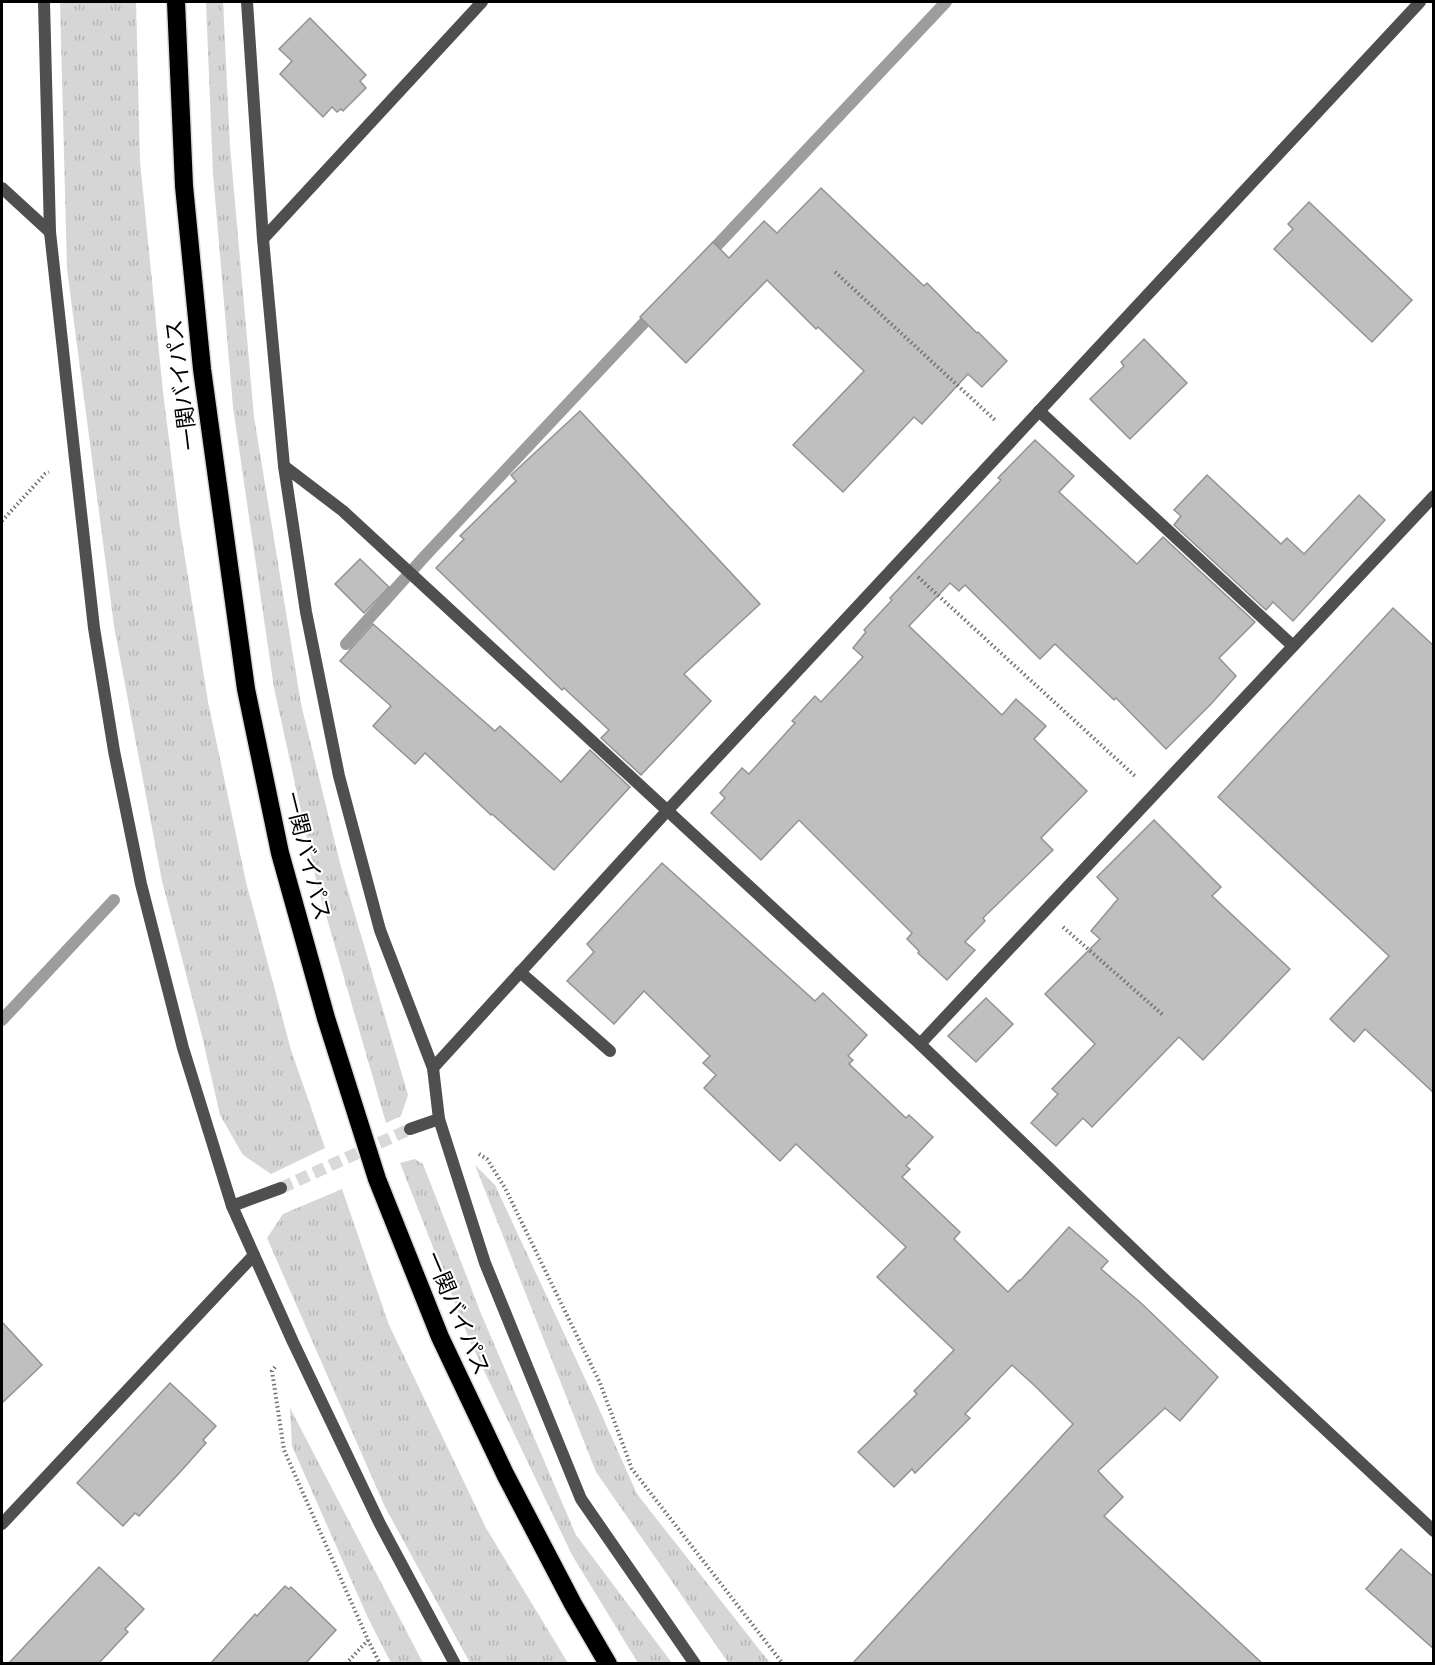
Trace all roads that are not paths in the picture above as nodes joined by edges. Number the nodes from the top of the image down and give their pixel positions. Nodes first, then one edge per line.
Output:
1 (44, 2) edge
2 (176, 2) edge
3 (247, 2) edge
4 (482, 2) edge
5 (1420, 2) edge
6 (2, 188) edge
7 (50, 232) junction
8 (263, 239) junction
9 (1039, 411) junction
10 (284, 466) junction
11 (1434, 496) edge
12 (1293, 646) junction
13 (667, 811) junction
14 (520, 972) junction
15 (920, 1044) junction
16 (610, 1051) dead end
17 (433, 1068) junction
18 (441, 1125) junction
19 (411, 1129) tunnel mouth
20 (281, 1188) tunnel mouth
21 (232, 1206) junction
22 (254, 1255) junction
23 (2, 1524) edge
24 (1434, 1531) edge
25 (454, 1664) edge
26 (608, 1664) edge
27 (695, 1664) edge

1 - 7 street
2 - 26 highway, 一関バイパス
3 - 8 street
4 - 8 street
5 - 9 street
6 - 7 street
7 - 21 street
8 - 10 street
9 - 12 street
9 - 13 street
10 - 13 street
10 - 17 street
11 - 12 street
12 - 15 street
13 - 14 street
13 - 15 street
14 - 16 street
14 - 17 street
15 - 24 street
17 - 18 street
18 - 19 street
18 - 27 street
20 - 21 street
21 - 22 street
22 - 23 street
22 - 25 street

